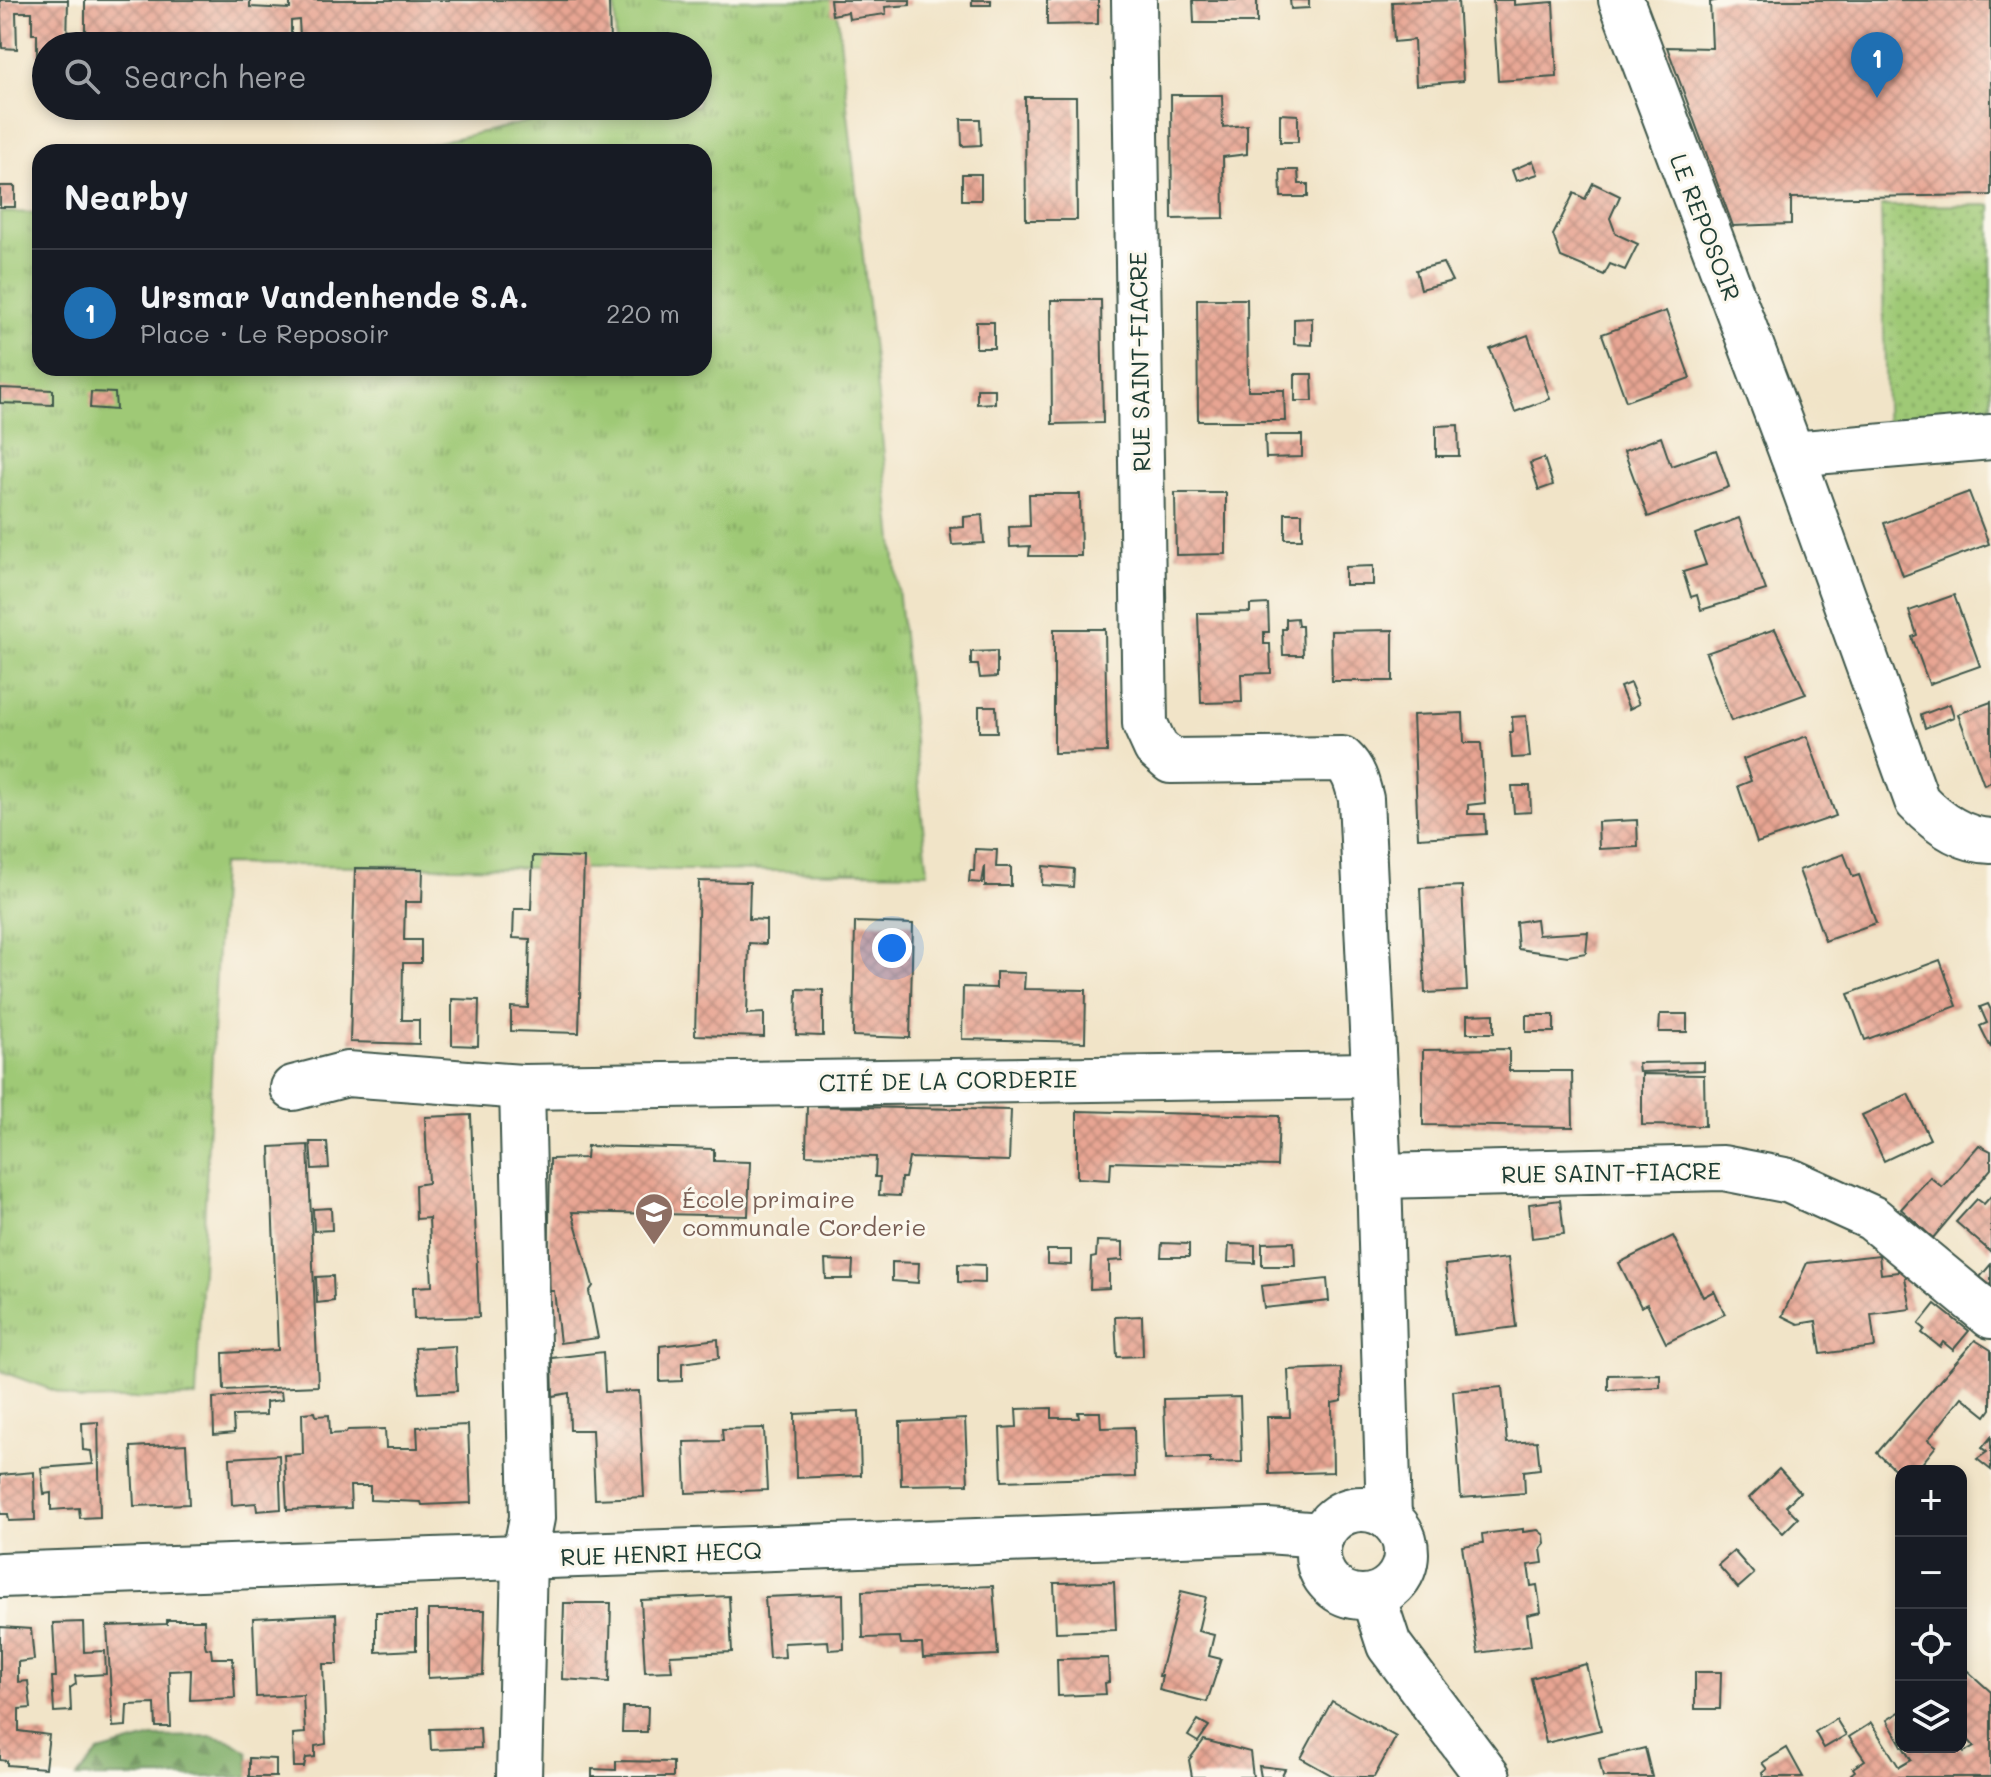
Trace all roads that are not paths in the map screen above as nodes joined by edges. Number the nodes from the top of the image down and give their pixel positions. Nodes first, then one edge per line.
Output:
1 (1134, 0) edge
2 (1621, 0) edge
3 (1991, 437) edge
4 (1792, 454) junction
5 (1991, 841) edge
6 (1374, 1075) junction
7 (522, 1087) junction
8 (293, 1088) dead end
9 (1379, 1176) junction
10 (1991, 1316) edge
11 (1389, 1518) junction
12 (1322, 1535) junction
13 (524, 1558) junction
14 (0, 1575) edge
15 (1373, 1596) junction
16 (519, 1777) edge
17 (1488, 1777) edge

1 - 6 street, RUE SAINT-FIACRE
2 - 4 street, LE REPOSOIR
3 - 4 street
4 - 5 street, LE REPOSOIR
6 - 7 street, CITÉ DE LA CORDERIE
6 - 9 street, RUE SAINT-FIACRE
7 - 8 street, CITÉ DE LA CORDERIE
7 - 13 street
9 - 10 street, RUE SAINT-FIACRE
9 - 11 street, RUE SAINT-FIACRE
11 - 12 street
11 - 15 street
12 - 13 street, RUE HENRI HECQ
12 - 15 street
13 - 14 street, RUE HENRI HECQ
13 - 16 street
15 - 17 street

